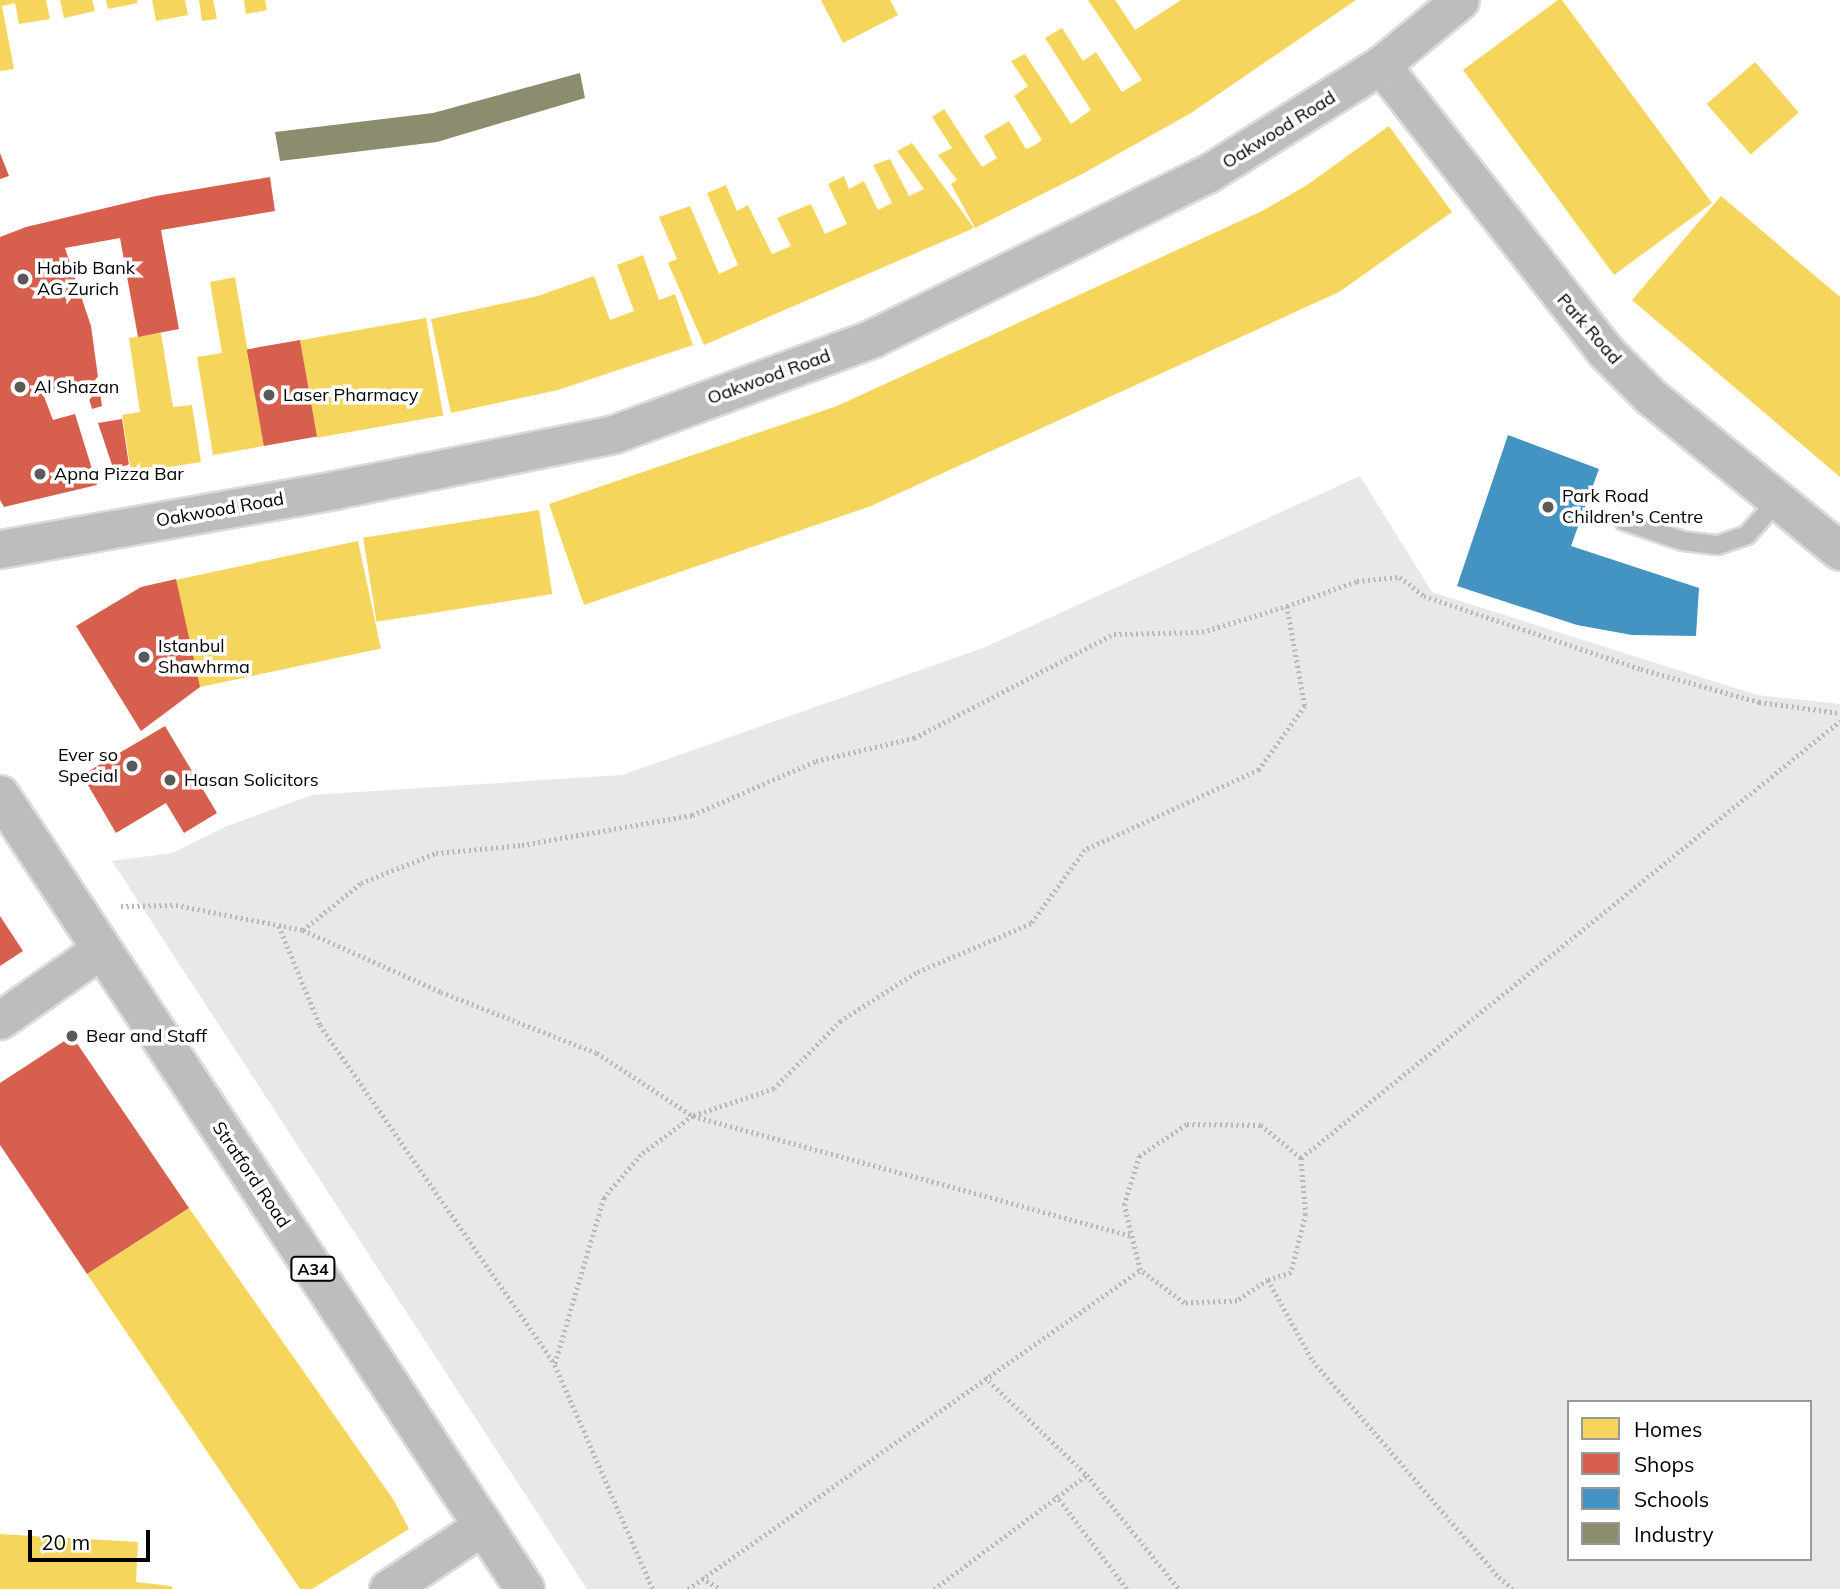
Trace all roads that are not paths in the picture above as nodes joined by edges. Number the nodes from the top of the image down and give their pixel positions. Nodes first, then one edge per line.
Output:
1 (1460, 0) edge
2 (1381, 65) junction
3 (1778, 500) junction
4 (1624, 521) dead end
5 (0, 549) edge
6 (1840, 551) edge
7 (0, 794) edge
8 (100, 950) junction
9 (0, 1020) edge
10 (484, 1525) junction
11 (388, 1589) edge
12 (525, 1589) edge

1 - 2 street, Oakwood Road
2 - 3 street, Park Road
2 - 5 street, Oakwood Road
3 - 4 lane
3 - 6 street, Park Road
7 - 8 highway, Stratford Road / A34
8 - 9 street
8 - 10 highway, Stratford Road / A34
10 - 11 street
10 - 12 highway, Stratford Road / A34

